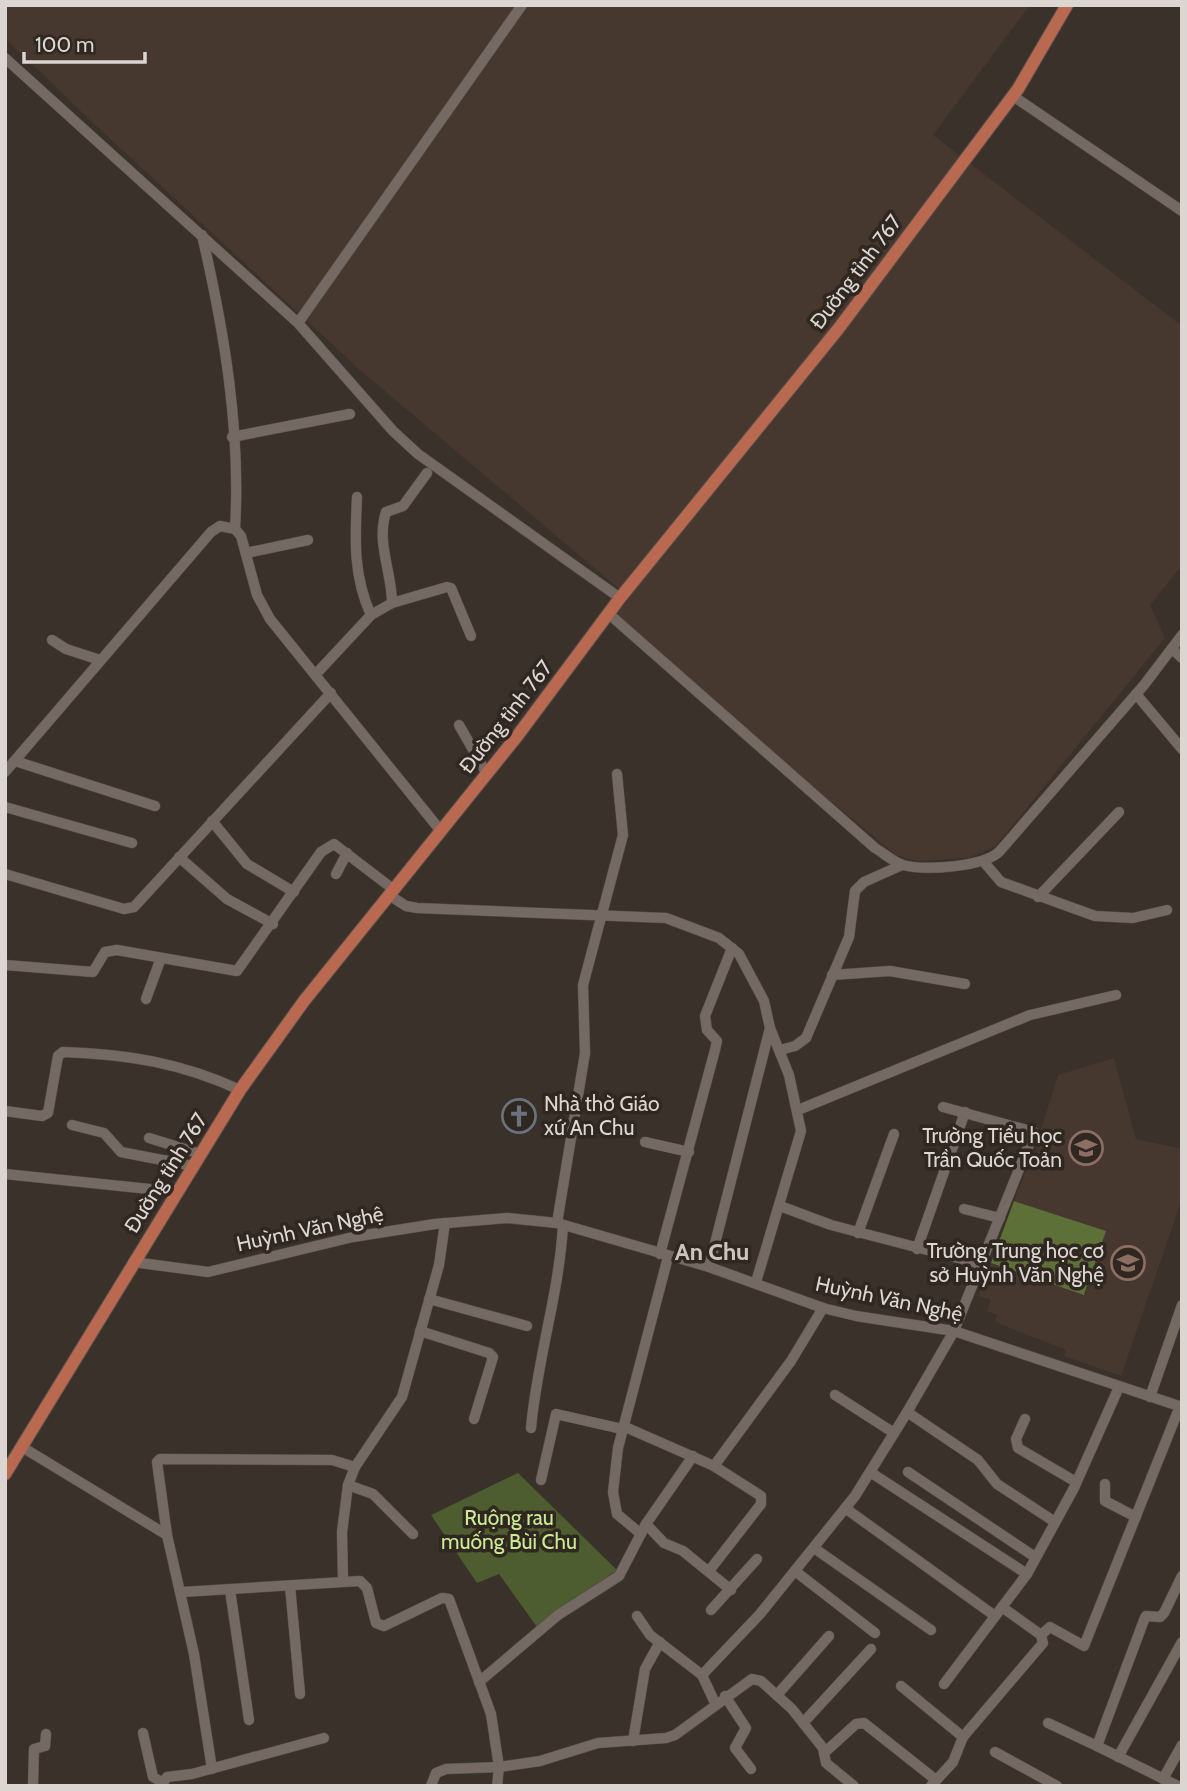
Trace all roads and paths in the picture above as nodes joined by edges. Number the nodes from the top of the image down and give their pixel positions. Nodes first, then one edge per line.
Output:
1 (522, 5) edge
2 (1067, 5) edge
3 (5, 58) edge
4 (1013, 96) junction
5 (1182, 211) edge
6 (202, 234) junction
7 (298, 323) junction
8 (350, 414) dead end
9 (232, 437) junction
10 (427, 473) dead end
11 (357, 497) dead end
12 (235, 528) junction
13 (308, 540) dead end
14 (246, 553) junction
15 (620, 598) junction
16 (393, 603) junction
17 (609, 614) junction
18 (371, 615) junction
19 (1182, 635) edge
20 (471, 636) dead end
21 (52, 640) dead end
22 (1171, 649) junction
23 (1182, 658) edge
24 (100, 660) junction
25 (316, 674) junction
26 (331, 693) junction
27 (1136, 694) junction
28 (459, 725) dead end
29 (1182, 748) edge
30 (15, 761) junction
31 (5, 772) edge
32 (487, 774) junction
33 (617, 774) dead end
34 (155, 806) dead end
35 (5, 807) edge
36 (1119, 812) dead end
37 (212, 821) junction
38 (440, 830) junction
39 (132, 843) dead end
40 (348, 853) junction
41 (179, 857) junction
42 (983, 862) junction
43 (902, 864) junction
44 (5, 874) edge
45 (336, 874) dead end
46 (294, 892) junction
47 (391, 892) junction
48 (1038, 897) junction
49 (1167, 910) dead end
50 (602, 913) junction
51 (273, 925) junction
52 (732, 948) junction
53 (161, 958) junction
54 (5, 965) edge
55 (832, 975) junction
56 (965, 984) dead end
57 (1116, 995) dead end
58 (146, 999) dead end
59 (770, 1028) junction
60 (780, 1050) junction
61 (240, 1090) junction
62 (943, 1107) dead end
63 (797, 1110) junction
64 (5, 1111) edge
65 (965, 1112) junction
66 (72, 1125) dead end
67 (894, 1134) dead end
68 (149, 1138) dead end
69 (645, 1142) dead end
70 (689, 1152) junction
71 (201, 1154) junction
72 (193, 1166) junction
73 (5, 1174) edge
74 (178, 1192) junction
75 (780, 1206) junction
76 (964, 1209) dead end
77 (1000, 1218) junction
78 (446, 1223) junction
79 (560, 1224) junction
80 (858, 1233) junction
81 (917, 1249) junction
82 (664, 1255) junction
83 (133, 1262) junction
84 (981, 1264) junction
85 (709, 1267) junction
86 (756, 1282) junction
87 (429, 1299) junction
88 (1182, 1305) edge
89 (823, 1308) junction
90 (527, 1326) dead end
91 (420, 1331) junction
92 (954, 1331) junction
93 (1119, 1387) junction
94 (835, 1395) dead end
95 (1150, 1397) junction
96 (1181, 1406) edge
97 (907, 1412) junction
98 (474, 1419) dead end
99 (1026, 1419) dead end
100 (531, 1427) dead end
101 (623, 1427) junction
102 (894, 1433) junction
103 (22, 1447) junction
104 (693, 1456) junction
105 (714, 1466) junction
106 (355, 1467) junction
107 (870, 1472) junction
108 (908, 1472) dead end
109 (5, 1474) edge
110 (541, 1480) dead end
111 (1076, 1482) junction
112 (1105, 1484) dead end
113 (348, 1485) junction
114 (845, 1508) junction
115 (1136, 1517) junction
116 (1055, 1522) junction
117 (646, 1524) junction
118 (412, 1534) dead end
119 (640, 1534) junction
120 (167, 1535) junction
121 (814, 1548) junction
122 (1035, 1557) junction
123 (757, 1559) dead end
124 (795, 1571) junction
125 (709, 1572) junction
126 (1027, 1574) junction
127 (1182, 1576) edge
128 (342, 1581) junction
129 (290, 1586) junction
130 (230, 1590) junction
131 (731, 1590) junction
132 (182, 1592) junction
133 (711, 1611) dead end
134 (999, 1611) junction
135 (637, 1616) dead end
136 (931, 1630) dead end
137 (875, 1633) dead end
138 (1041, 1635) junction
139 (829, 1636) dead end
140 (660, 1642) junction
141 (1182, 1642) edge
142 (871, 1649) dead end
143 (702, 1675) junction
144 (479, 1682) junction
145 (944, 1684) dead end
146 (901, 1686) dead end
147 (300, 1695) dead end
148 (776, 1695) junction
149 (725, 1696) junction
150 (715, 1703) junction
151 (249, 1720) dead end
152 (803, 1723) junction
153 (1048, 1723) dead end
154 (143, 1733) dead end
155 (46, 1734) dead end
156 (963, 1737) junction
157 (324, 1738) dead end
158 (633, 1741) junction
159 (1182, 1745) edge
160 (1097, 1746) junction
161 (995, 1752) dead end
162 (824, 1754) junction
163 (1118, 1757) junction
164 (499, 1768) junction
165 (212, 1769) junction
166 (751, 1769) dead end
167 (1163, 1779) junction
168 (178, 1781) edge
169 (933, 1783) edge
170 (161, 1784) edge
171 (1052, 1785) edge
172 (33, 1786) edge
173 (431, 1786) edge
174 (497, 1786) edge
175 (854, 1786) edge
176 (1178, 1786) edge

1 - 7 street
2 - 4 main road, Đường tỉnh 767
3 - 6 street
4 - 5 street
4 - 15 main road, Đường tỉnh 767
6 - 7 street
6 - 9 street
7 - 15 street
8 - 9 street
9 - 12 street
10 - 16 street
11 - 18 street
12 - 14 street
12 - 24 street
13 - 14 street
14 - 25 street
15 - 17 main road, Đường tỉnh 767
16 - 18 street
16 - 20 street
17 - 32 main road, Đường tỉnh 767
17 - 43 street
18 - 25 street
19 - 22 street
21 - 24 street
22 - 23 street
22 - 27 street
24 - 30 street
25 - 26 street
26 - 37 street
26 - 38 street
27 - 29 street
27 - 42 street
28 - 32 street
30 - 31 street
30 - 34 street
32 - 38 main road, Đường tỉnh 767
33 - 50 street
35 - 39 street
36 - 48 street
37 - 41 street
37 - 46 street
38 - 47 main road, Đường tỉnh 767
40 - 45 street
40 - 46 street
40 - 47 street
41 - 44 street
41 - 51 street
42 - 43 street
42 - 48 street
43 - 55 street
46 - 51 street
47 - 50 street
47 - 61 main road, Đường tỉnh 767
48 - 49 street
50 - 52 street
50 - 79 street
51 - 53 street
52 - 59 street
52 - 70 street
53 - 54 street
53 - 58 street
55 - 56 street
55 - 60 street
57 - 63 street
59 - 60 street
59 - 85 street
60 - 63 street
61 - 64 street
61 - 71 main road, Đường tỉnh 767
62 - 65 street
63 - 75 street
65 - 77 street
65 - 81 street
66 - 72 street
67 - 80 street
68 - 71 street
69 - 70 street
70 - 82 street
71 - 72 main road, Đường tỉnh 767
72 - 74 main road, Đường tỉnh 767
73 - 74 street
74 - 83 main road, Đường tỉnh 767
75 - 80 street
75 - 86 street
76 - 77 street
77 - 84 street
78 - 79 street, Huỳnh Văn Nghệ
78 - 83 street, Huỳnh Văn Nghệ
78 - 87 street
79 - 82 street, Huỳnh Văn Nghệ
79 - 100 street
80 - 81 street
81 - 84 street
82 - 85 street, Huỳnh Văn Nghệ
82 - 101 street
83 - 103 main road, Đường tỉnh 767
84 - 92 street
85 - 86 street, Huỳnh Văn Nghệ
86 - 89 street, Huỳnh Văn Nghệ
87 - 90 street
87 - 91 street
88 - 95 street
89 - 92 street, Huỳnh Văn Nghệ
89 - 105 street
91 - 98 street
91 - 106 street
92 - 93 street, Huỳnh Văn Nghệ
92 - 97 street
93 - 95 street, Huỳnh Văn Nghệ
93 - 111 street
94 - 102 street
95 - 96 street, Huỳnh Văn Nghệ
96 - 115 street
97 - 102 street
97 - 116 street
99 - 111 street
101 - 104 street
101 - 110 street
101 - 119 street
102 - 107 street
103 - 109 main road, Đường tỉnh 767
103 - 120 street
104 - 105 street
104 - 117 street
105 - 125 street
106 - 113 street
106 - 120 street
107 - 114 street
107 - 126 street
108 - 122 street
111 - 116 street
112 - 115 street
113 - 118 street
113 - 128 street
114 - 121 street
114 - 134 street
115 - 138 street
116 - 122 street
117 - 119 street
117 - 125 street
119 - 144 street
120 - 132 street
121 - 124 street
121 - 136 street
122 - 126 street
123 - 131 street
124 - 137 street
124 - 143 street
125 - 131 street
126 - 134 street
127 - 160 street
128 - 129 street
128 - 144 street
129 - 130 street
129 - 147 street
130 - 132 street
130 - 151 street
131 - 133 street
132 - 165 street
134 - 138 street
134 - 145 street
135 - 140 street
138 - 156 street
139 - 148 street
140 - 143 street
140 - 158 street
141 - 163 street
142 - 152 street
143 - 150 street
144 - 164 street
146 - 156 street
148 - 149 street
148 - 152 street
149 - 150 street
149 - 166 street
150 - 158 street
152 - 162 street
153 - 160 street
154 - 170 street
155 - 172 street
156 - 169 street
157 - 165 street
158 - 164 street
159 - 167 street
160 - 163 street
161 - 171 street
162 - 169 street
162 - 175 street
163 - 167 street
164 - 173 street
164 - 174 street
165 - 168 street
167 - 176 street
168 - 170 street

